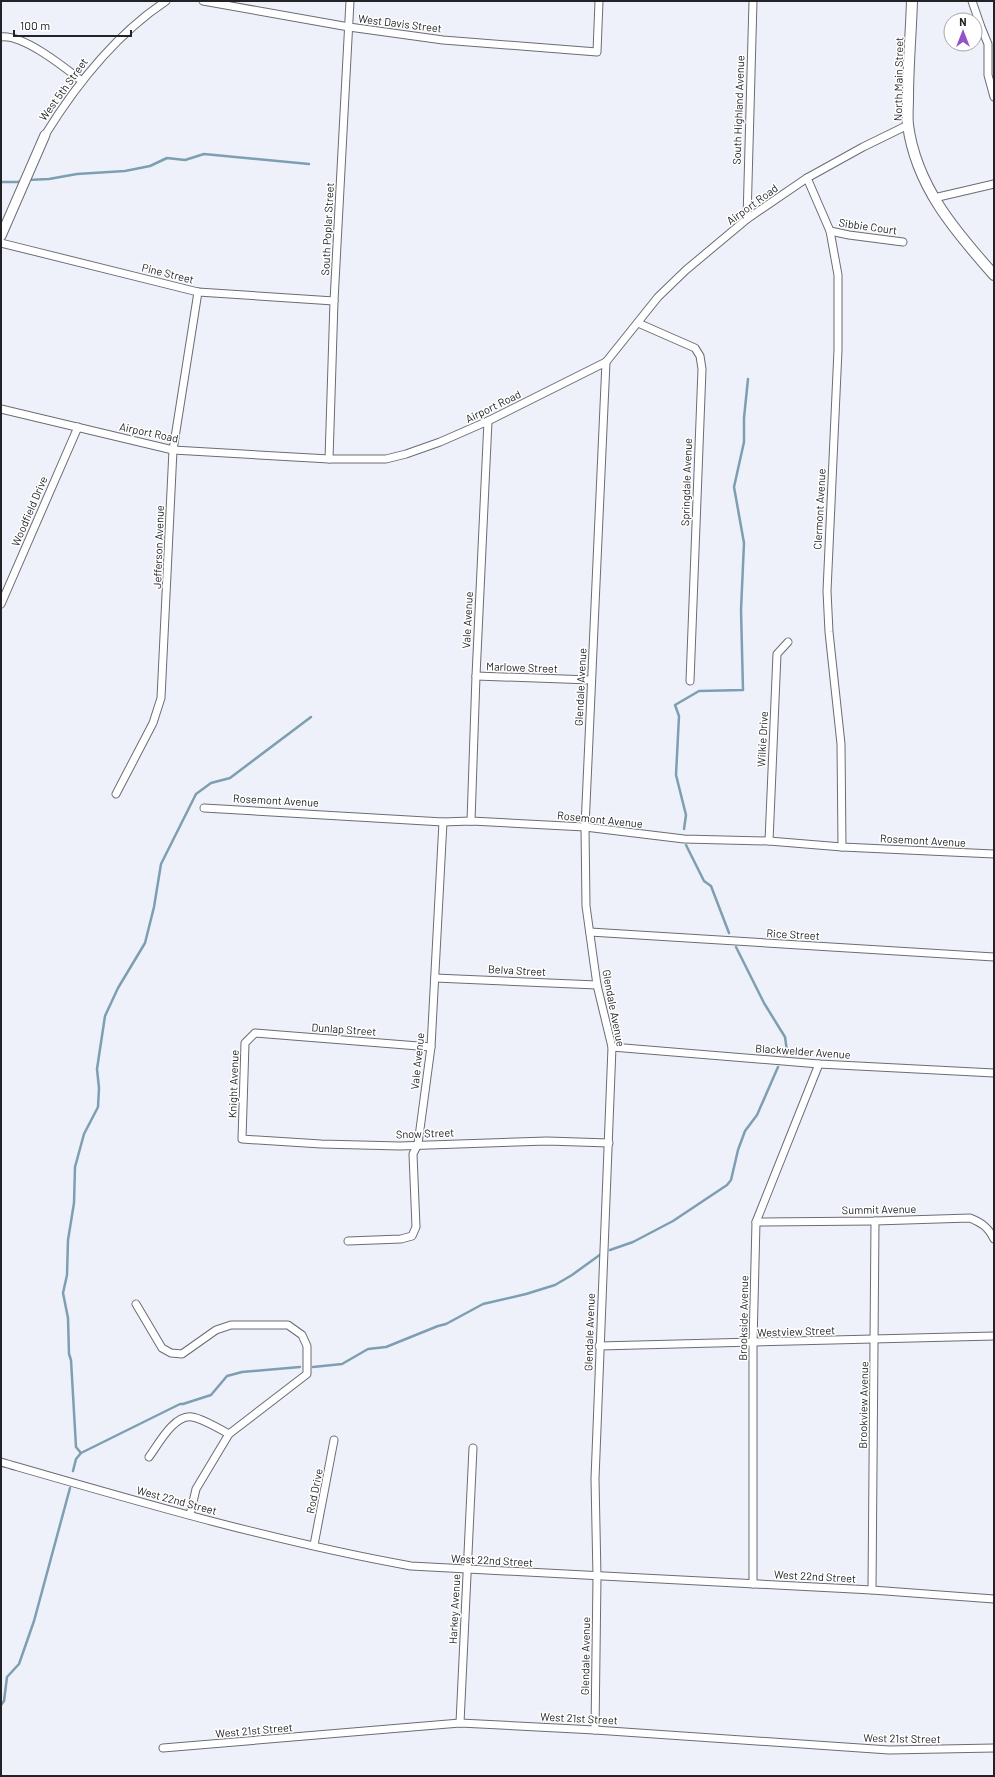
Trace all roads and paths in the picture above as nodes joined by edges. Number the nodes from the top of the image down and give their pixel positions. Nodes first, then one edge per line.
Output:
1 (166, 1) edge
2 (203, 1) edge
3 (350, 1) edge
4 (600, 1) edge
5 (752, 1) edge
6 (912, 1) edge
7 (972, 1) edge
8 (349, 27) junction
9 (1, 37) edge
10 (82, 80) junction
11 (994, 97) edge
12 (908, 125) junction
13 (45, 135) joint
14 (807, 178) junction
15 (994, 184) edge
16 (934, 198) junction
17 (747, 219) junction
18 (830, 231) junction
19 (1, 236) edge
20 (903, 242) dead end
21 (1, 243) edge
22 (994, 276) edge
23 (198, 292) junction
24 (334, 301) junction
25 (638, 323) junction
26 (606, 362) junction
27 (1, 409) edge
28 (488, 421) junction
29 (78, 427) junction
30 (173, 450) junction
31 (329, 459) junction
32 (1, 604) edge
33 (788, 642) dead end
34 (476, 676) junction
35 (591, 680) junction
36 (690, 681) dead end
37 (116, 794) dead end
38 (204, 808) dead end
39 (471, 821) junction
40 (443, 822) junction
41 (585, 827) junction
42 (769, 841) junction
43 (842, 847) junction
44 (994, 854) edge
45 (590, 932) junction
46 (994, 957) edge
47 (435, 978) junction
48 (597, 986) junction
49 (255, 1033) joint
50 (431, 1046) junction
51 (612, 1047) junction
52 (819, 1064) junction
53 (994, 1073) edge
54 (242, 1139) joint
55 (609, 1143) junction
56 (418, 1144) junction
57 (875, 1221) junction
58 (756, 1222) junction
59 (994, 1239) edge
60 (348, 1241) dead end
61 (136, 1304) dead end
62 (994, 1336) edge
63 (874, 1340) junction
64 (753, 1344) junction
65 (599, 1346) junction
66 (229, 1434) junction
67 (334, 1440) dead end
68 (473, 1448) dead end
69 (149, 1457) dead end
70 (1, 1462) edge
71 (190, 1515) junction
72 (314, 1545) junction
73 (467, 1569) junction
74 (597, 1577) junction
75 (753, 1584) junction
76 (872, 1590) junction
77 (994, 1599) edge
78 (460, 1724) junction
79 (595, 1730) junction
80 (164, 1748) dead end
81 (994, 1748) edge

1 - 10 street, West 5th Street
2 - 8 street, West Davis Street
3 - 8 street, South Poplar Street
4 - 8 street, West Davis Street
5 - 17 street, South Highland Avenue
6 - 12 main road, North Main Street
7 - 11 street
8 - 24 street, South Poplar Street
9 - 10 street
10 - 13 street, West 5th Street
12 - 14 street, Airport Road
12 - 16 main road, North Main Street
13 - 19 street, West 5th Street
14 - 17 street, Airport Road
14 - 18 street, Clermont Avenue
15 - 16 street
16 - 22 main road, North Main Street
17 - 25 street, Airport Road
18 - 20 street, Sibbie Court
18 - 43 street, Clermont Avenue
21 - 23 street, Pine Street
23 - 24 street, Pine Street
23 - 30 street, Jefferson Avenue
24 - 31 street, South Poplar Street
25 - 26 street, Airport Road
25 - 36 street, Springdale Avenue
26 - 28 street, Airport Road
26 - 35 street, Glendale Avenue
27 - 29 street, Airport Road
28 - 31 street, Airport Road
28 - 34 street, Vale Avenue
29 - 30 street, Airport Road
29 - 32 street, Woodfield Drive
30 - 31 street, Airport Road
30 - 37 street, Jefferson Avenue
33 - 42 street, Wilkie Drive
34 - 35 street, Marlowe Street
34 - 39 street, Vale Avenue
35 - 41 street, Glendale Avenue
38 - 40 street, Rosemont Avenue
39 - 40 street, Rosemont Avenue
39 - 41 street, Rosemont Avenue
40 - 47 street, Vale Avenue
41 - 42 street, Rosemont Avenue
41 - 45 street, Glendale Avenue
42 - 43 street, Rosemont Avenue
43 - 44 street, Rosemont Avenue
45 - 46 street, Rice Street
45 - 48 street, Glendale Avenue
47 - 48 street, Belva Street
47 - 50 street, Vale Avenue
48 - 51 street, Glendale Avenue
49 - 50 street, Dunlap Street
49 - 54 street, Knight Avenue
50 - 56 street, Vale Avenue
51 - 52 street, Blackwelder Avenue
51 - 55 street, Glendale Avenue
52 - 53 street, Blackwelder Avenue
52 - 58 street, Brookside Avenue
54 - 56 street, Snow Street
55 - 56 street, Snow Street
55 - 65 street, Glendale Avenue
56 - 60 street, Vale Avenue
57 - 58 street, Summit Avenue
57 - 59 street, Summit Avenue
57 - 63 street, Brookview Avenue
58 - 64 street, Brookside Avenue
61 - 66 street
62 - 63 street, Westview Street
63 - 64 street, Westview Street
63 - 76 street, Brookview Avenue
64 - 65 street, Westview Street
64 - 75 street, Brookside Avenue
65 - 74 street, Glendale Avenue
66 - 69 street
66 - 71 street
67 - 72 street, Rod Drive
68 - 73 street, Harkey Avenue
70 - 71 street, West 22nd Street
71 - 72 street, West 22nd Street
72 - 73 street, West 22nd Street
73 - 74 street, West 22nd Street
73 - 78 street, Harkey Avenue
74 - 75 street, West 22nd Street
74 - 79 street, Glendale Avenue
75 - 76 street, West 22nd Street
76 - 77 street, West 22nd Street
78 - 79 street, West 21st Street
78 - 80 street, West 21st Street
79 - 81 street, West 21st Street

